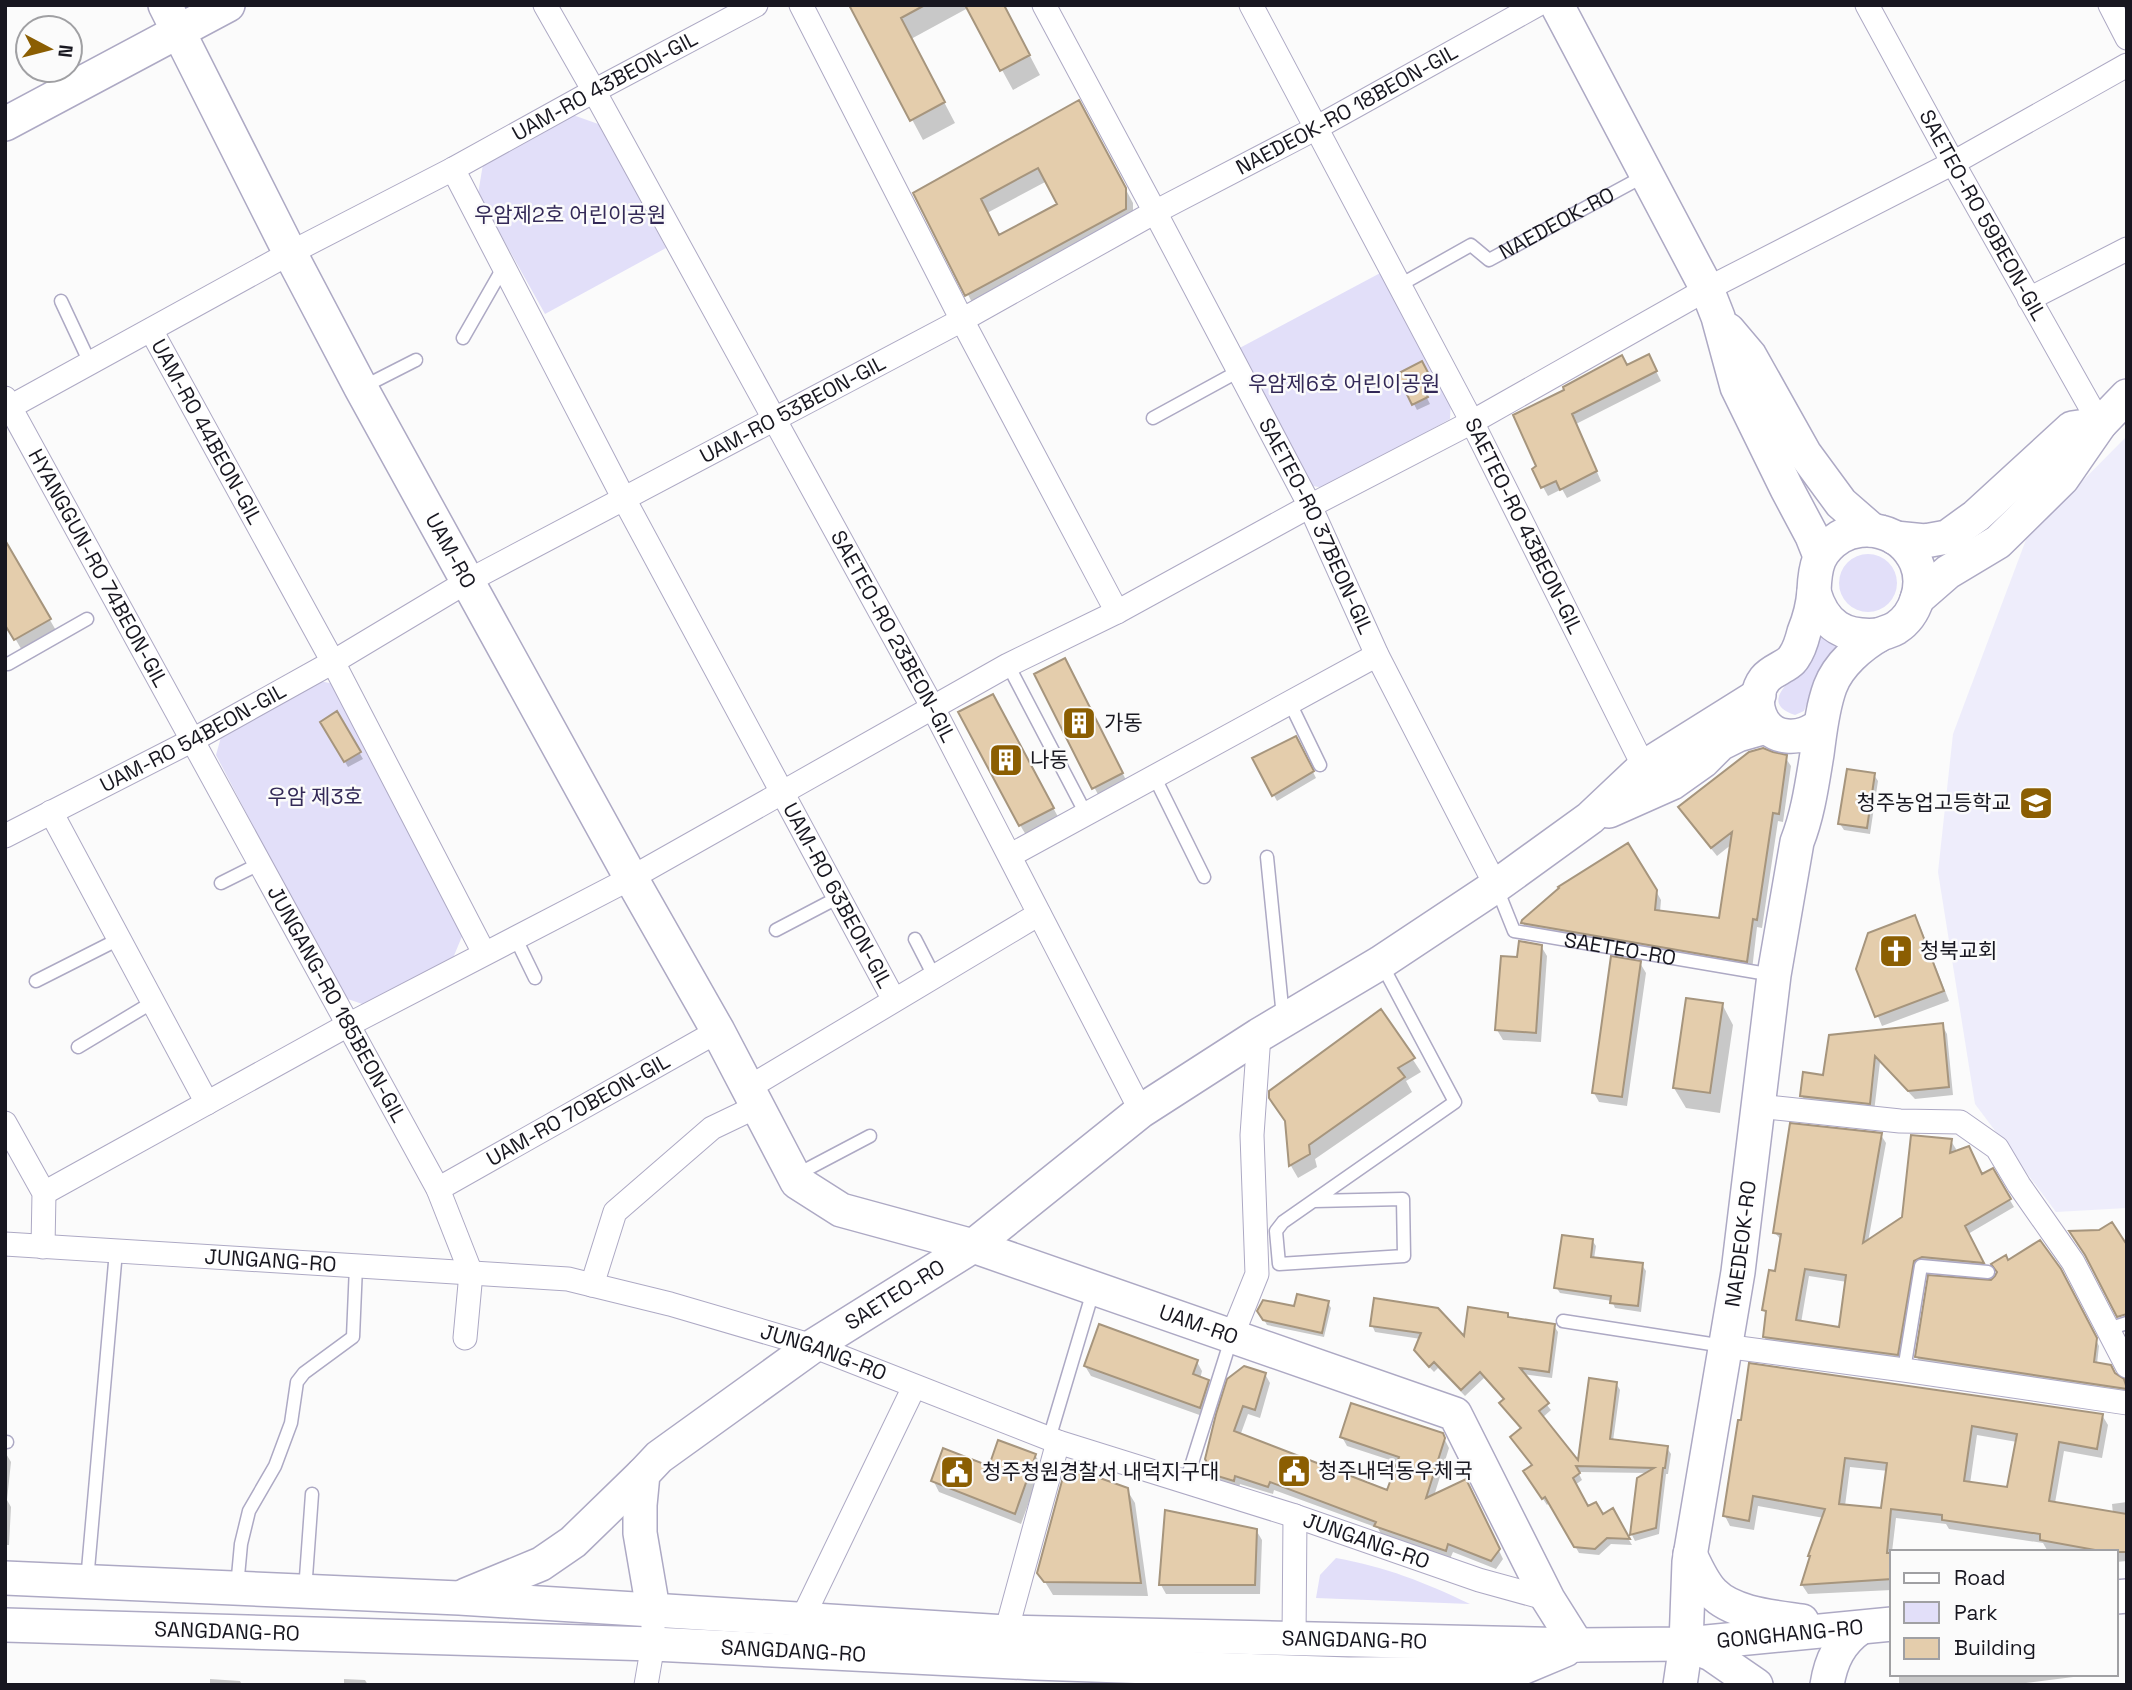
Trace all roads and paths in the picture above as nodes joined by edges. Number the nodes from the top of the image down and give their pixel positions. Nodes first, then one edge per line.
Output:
1 (228, 5) edge
2 (545, 5) edge
3 (756, 5) edge
4 (801, 5) edge
5 (1044, 5) edge
6 (1251, 5) edge
7 (1537, 5) edge
8 (1558, 5) edge
9 (1867, 5) edge
10 (2110, 5) edge
11 (172, 18) edge
12 (2127, 38) edge
13 (2127, 65) edge
14 (594, 91) junction
15 (5, 124) edge
16 (1317, 127) junction
17 (1953, 163) junction
18 (453, 169) junction
19 (1646, 175) junction
20 (1155, 212) junction
21 (2127, 249) edge
22 (290, 253) junction
23 (503, 268) junction
24 (1400, 285) junction
25 (2029, 299) junction
26 (61, 301) dead end
27 (1712, 303) junction
28 (962, 320) junction
29 (151, 330) junction
30 (463, 338) dead end
31 (416, 360) dead end
32 (90, 363) junction
33 (1239, 371) junction
34 (361, 388) junction
35 (2127, 396) edge
36 (8, 403) edge
37 (1153, 418) dead end
38 (775, 420) junction
39 (1472, 422) junction
40 (2100, 424) junction
41 (624, 499) junction
42 (1310, 506) junction
43 (1884, 534) junction
44 (1820, 556) junction
45 (468, 581) junction
46 (1814, 592) junction
47 (1917, 599) junction
48 (1117, 612) junction
49 (87, 619) dead end
50 (1880, 635) junction
51 (1377, 655) junction
52 (333, 662) junction
53 (5, 664) edge
54 (1008, 665) junction
55 (1759, 695) junction
56 (1290, 703) junction
57 (933, 708) junction
58 (1794, 729) junction
59 (191, 741) junction
60 (1320, 765) dead end
61 (1644, 767) junction
62 (1154, 776) junction
63 (783, 792) junction
64 (51, 812) junction
65 (1086, 814) junction
66 (1590, 818) junction
67 (5, 835) edge
68 (1011, 855) junction
69 (1267, 857) dead end
70 (259, 864) junction
71 (1204, 877) dead end
72 (631, 878) junction
73 (221, 883) dead end
74 (1496, 886) junction
75 (839, 897) junction
76 (1039, 914) junction
77 (776, 930) dead end
78 (515, 937) junction
79 (915, 940) dead end
80 (123, 946) junction
81 (484, 953) junction
82 (1380, 963) junction
83 (1774, 975) junction
84 (934, 976) junction
85 (535, 978) dead end
86 (36, 981) dead end
87 (894, 1000) junction
88 (153, 1002) junction
89 (348, 1025) junction
90 (1271, 1028) junction
91 (718, 1031) junction
92 (78, 1047) dead end
93 (753, 1097) junction
94 (207, 1103) junction
95 (1758, 1106) junction
96 (1141, 1111) junction
97 (5, 1123) edge
98 (870, 1136) dead end
99 (794, 1176) junction
100 (438, 1189) junction
101 (44, 1193) junction
102 (1314, 1201) junction
103 (5, 1244) edge
104 (973, 1246) junction
105 (43, 1247) junction
106 (116, 1251) junction
107 (356, 1265) junction
108 (1988, 1272) dead end
109 (471, 1273) junction
110 (592, 1285) junction
111 (1094, 1287) junction
112 (1563, 1321) dead end
113 (2117, 1326) edge
114 (1232, 1336) junction
115 (465, 1338) dead end
116 (813, 1346) junction
117 (1724, 1346) junction
118 (2127, 1366) edge
119 (1904, 1370) junction
120 (914, 1387) junction
121 (2127, 1404) edge
122 (1054, 1440) junction
123 (643, 1474) junction
124 (1186, 1482) junction
125 (312, 1494) dead end
126 (1296, 1516) junction
127 (1690, 1554) junction
128 (5, 1578) edge
129 (86, 1582) junction
130 (237, 1588) junction
131 (305, 1591) junction
132 (459, 1598) junction
133 (1548, 1599) junction
134 (653, 1609) junction
135 (802, 1619) junction
136 (5, 1625) edge
137 (1876, 1626) edge
138 (1006, 1632) junction
139 (1294, 1639) junction
140 (653, 1644) junction
141 (1686, 1644) junction
142 (1577, 1645) junction
143 (1521, 1679) edge
144 (646, 1685) edge
145 (1680, 1685) edge
146 (1756, 1685) edge
147 (1827, 1685) edge

1 - 11 street
2 - 14 street, SAETEO-RO 23BEON-GIL
3 - 14 street, UAM-RO 43BEON-GIL
4 - 28 street
5 - 20 street, SAETEO-RO 37BEON-GIL
6 - 16 street, SAETEO-RO 43BEON-GIL
7 - 16 street, NAEDEOK-RO 18BEON-GIL
8 - 19 street
9 - 17 street, SAETEO-RO 59BEON-GIL
10 - 12 street
11 - 15 street
11 - 22 street, UAM-RO
13 - 17 street, UAM-RO 63BEON-GIL
14 - 18 street, UAM-RO 43BEON-GIL
14 - 38 street, SAETEO-RO 23BEON-GIL
16 - 20 street, NAEDEOK-RO 18BEON-GIL
16 - 24 street, SAETEO-RO 43BEON-GIL
17 - 25 street, SAETEO-RO 59BEON-GIL
17 - 27 street, UAM-RO 63BEON-GIL
18 - 22 street, UAM-RO 43BEON-GIL
18 - 23 street
19 - 24 lane, NAEDEOK-RO
19 - 27 street
20 - 28 street, UAM-RO 53BEON-GIL
20 - 33 street, SAETEO-RO 37BEON-GIL
21 - 25 street
22 - 29 street, UAM-RO 44BEON-GIL
22 - 34 street, UAM-RO
23 - 30 lane
23 - 41 street
24 - 39 street, SAETEO-RO 43BEON-GIL
25 - 40 street, SAETEO-RO 59BEON-GIL
26 - 32 lane
27 - 39 street, UAM-RO 63BEON-GIL
27 - 43 street
27 - 44 street
28 - 38 street, UAM-RO 53BEON-GIL
28 - 48 street
29 - 32 street, UAM-RO 44BEON-GIL
29 - 52 street, UAM-RO 44BEON-GIL
31 - 34 lane
32 - 36 street, UAM-RO 44BEON-GIL
33 - 37 lane
33 - 42 street, SAETEO-RO 37BEON-GIL
34 - 45 street, UAM-RO
35 - 40 street
36 - 59 street, HYANGGUN-RO 74BEON-GIL
38 - 41 street, UAM-RO 53BEON-GIL
38 - 57 street, SAETEO-RO 23BEON-GIL
39 - 42 street, UAM-RO 63BEON-GIL
39 - 61 street, SAETEO-RO 43BEON-GIL
40 - 43 street
40 - 47 street
41 - 45 street, UAM-RO 53BEON-GIL
41 - 63 street, UAM-RO 63BEON-GIL
42 - 48 street, UAM-RO 63BEON-GIL
42 - 51 street, SAETEO-RO 37BEON-GIL
43 - 44 street
43 - 47 street
44 - 46 street
45 - 52 street, UAM-RO 54BEON-GIL
45 - 72 street, UAM-RO
46 - 50 street
46 - 55 street
47 - 50 street
48 - 54 street, UAM-RO 63BEON-GIL
49 - 53 lane
50 - 58 street, NAEDEOK-RO
51 - 56 street, SAETEO-RO 37BEON-GIL
51 - 74 street, SAETEO-RO 37BEON-GIL
52 - 59 street, UAM-RO 54BEON-GIL
52 - 81 street
54 - 57 street, UAM-RO 63BEON-GIL
54 - 65 lane
55 - 58 street
55 - 61 street
56 - 60 lane
56 - 62 street, SAETEO-RO 37BEON-GIL
57 - 63 street, UAM-RO 63BEON-GIL
57 - 68 street, SAETEO-RO 23BEON-GIL
58 - 66 street
58 - 83 street, NAEDEOK-RO
59 - 64 street, UAM-RO 54BEON-GIL
59 - 70 street, JUNGANG-RO 185BEON-GIL
61 - 66 street
62 - 65 street
62 - 71 lane
63 - 72 street, UAM-RO 63BEON-GIL
63 - 75 street, UAM-RO 63BEON-GIL
64 - 67 street, UAM-RO 54BEON-GIL
64 - 80 street
65 - 68 street
66 - 74 street, SAETEO-RO
68 - 76 street, SAETEO-RO 23BEON-GIL
69 - 90 lane
70 - 73 lane
70 - 89 street, JUNGANG-RO 185BEON-GIL
72 - 78 street, UAM-RO 63BEON-GIL
72 - 91 street, UAM-RO
74 - 82 street, SAETEO-RO
74 - 83 lane, SAETEO-RO
75 - 77 lane
75 - 87 street, UAM-RO 63BEON-GIL
76 - 84 street
76 - 96 street, SAETEO-RO 23BEON-GIL
78 - 81 street, UAM-RO 63BEON-GIL
78 - 85 lane
79 - 84 lane
80 - 86 lane
80 - 88 street
81 - 89 street, UAM-RO 63BEON-GIL
82 - 90 street, SAETEO-RO
82 - 102 lane
83 - 95 street, NAEDEOK-RO
84 - 87 street
87 - 93 street
88 - 92 lane
88 - 94 street
89 - 94 street, UAM-RO 63BEON-GIL
89 - 100 street, JUNGANG-RO 185BEON-GIL
90 - 96 street, SAETEO-RO
90 - 114 street
91 - 93 street, UAM-RO
91 - 100 street, UAM-RO 70BEON-GIL
93 - 99 street, UAM-RO
93 - 110 street
94 - 101 street, UAM-RO 63BEON-GIL
95 - 113 street
95 - 117 street, NAEDEOK-RO
96 - 104 street, SAETEO-RO
97 - 101 street
98 - 99 lane
99 - 104 street, UAM-RO
100 - 109 street, JUNGANG-RO 185BEON-GIL
101 - 105 street
102 - 102 lane
103 - 105 street, JUNGANG-RO
104 - 111 street, UAM-RO
104 - 116 street, SAETEO-RO
105 - 106 street, JUNGANG-RO
106 - 107 street, JUNGANG-RO
106 - 129 lane
107 - 109 street, JUNGANG-RO
107 - 130 lane
108 - 119 lane
109 - 110 street, JUNGANG-RO
109 - 115 street
110 - 116 street, JUNGANG-RO
111 - 114 street, UAM-RO
111 - 122 lane
112 - 117 lane
113 - 118 street
114 - 124 lane
114 - 133 street, UAM-RO
116 - 120 street, JUNGANG-RO
116 - 123 street, SAETEO-RO
117 - 119 street
117 - 127 street, NAEDEOK-RO
119 - 121 street
120 - 122 street, JUNGANG-RO
120 - 135 street, SANGDANG-RO
122 - 124 street, JUNGANG-RO
122 - 138 street
123 - 132 street, SAETEO-RO
123 - 134 street
124 - 126 street, JUNGANG-RO
125 - 131 lane
126 - 133 street, JUNGANG-RO
126 - 139 street
127 - 137 street
127 - 141 street, NAEDEOK-RO
128 - 129 street, SANGDANG-RO
129 - 130 street, SANGDANG-RO
130 - 131 street, SANGDANG-RO
131 - 132 street, SANGDANG-RO
132 - 134 street, SANGDANG-RO
133 - 142 street, UAM-RO
134 - 135 street, SANGDANG-RO
134 - 140 street
135 - 138 street, SANGDANG-RO
136 - 140 street, SANGDANG-RO
137 - 141 street, GONGHANG-RO
137 - 147 street
138 - 139 street, SANGDANG-RO
139 - 142 street, SANGDANG-RO
140 - 143 street, SANGDANG-RO
140 - 144 street
141 - 142 street, SANGDANG-RO
141 - 145 street, NAEDEOK-RO
141 - 146 street
142 - 143 street, SANGDANG-RO

